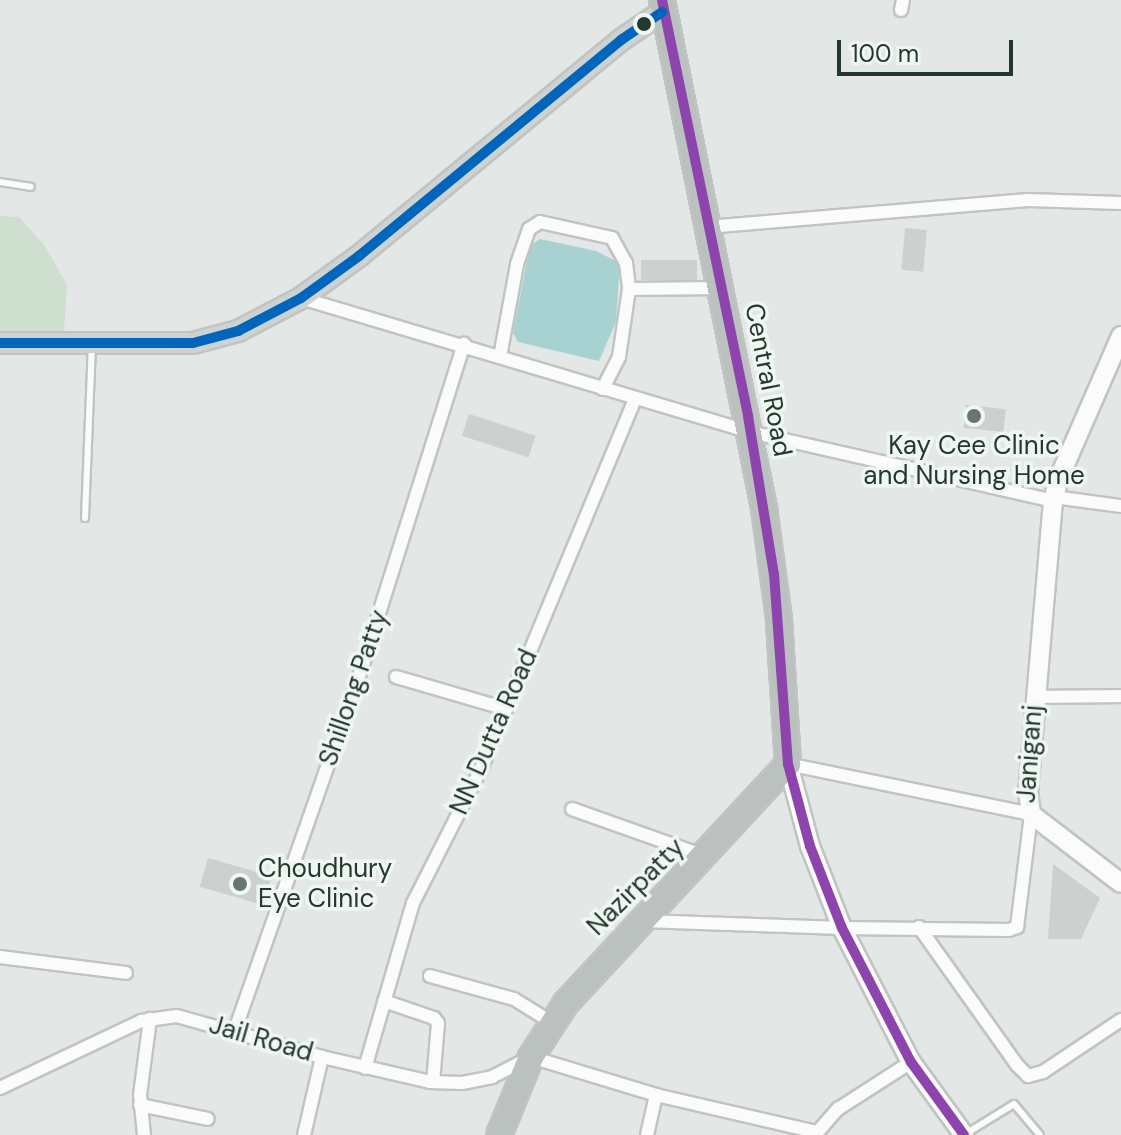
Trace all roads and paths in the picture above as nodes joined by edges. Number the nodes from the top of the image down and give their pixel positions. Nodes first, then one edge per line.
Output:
1 (662, 6) edge
2 (0, 182) edge
3 (31, 187) dead end
4 (1121, 203) edge
5 (707, 227) junction
6 (721, 288) junction
7 (629, 289) junction
8 (301, 298) junction
9 (92, 341) junction
10 (1120, 341) edge
11 (0, 343) edge
12 (464, 344) junction
13 (500, 357) junction
14 (603, 389) junction
15 (635, 399) junction
16 (750, 432) junction
17 (1054, 499) junction
18 (1121, 506) edge
19 (85, 518) dead end
20 (396, 677) dead end
21 (1121, 696) edge
22 (1035, 697) junction
23 (506, 709) junction
24 (788, 764) junction
25 (572, 809) dead end
26 (1031, 814) junction
27 (705, 856) junction
28 (1121, 883) edge
29 (640, 921) junction
30 (919, 927) junction
31 (842, 928) junction
32 (0, 957) edge
33 (126, 973) dead end
34 (430, 976) dead end
35 (384, 1001) junction
36 (150, 1019) junction
37 (1121, 1020) edge
38 (551, 1022) junction
39 (235, 1030) junction
40 (322, 1057) junction
41 (531, 1057) junction
42 (911, 1062) junction
43 (365, 1068) junction
44 (433, 1082) junction
45 (0, 1088) edge
46 (656, 1095) junction
47 (140, 1105) junction
48 (208, 1119) dead end
49 (816, 1133) edge
50 (144, 1135) edge
51 (304, 1135) edge
52 (499, 1135) edge
53 (647, 1135) edge
54 (964, 1135) edge
55 (1040, 1135) edge

1 - 5 highway, Central Road
1 - 8 main road
2 - 3 lane
4 - 5 street
5 - 6 highway, Central Road
6 - 7 street
6 - 16 highway, Central Road
7 - 13 street
7 - 14 street
8 - 9 main road
8 - 12 street
9 - 11 main road
9 - 19 lane
10 - 17 street, Janiganj
12 - 13 street
12 - 39 street, Shillong Patty
13 - 14 street
14 - 15 street
15 - 16 street
15 - 23 street, NN Dutta Road
16 - 17 street
16 - 24 highway, Central Road
17 - 18 street
17 - 22 street, Janiganj
20 - 23 street
21 - 22 street
22 - 26 street, Janiganj
23 - 35 street, NN Dutta Road
24 - 26 street, Janiganj
24 - 27 highway, Nazirpatty
24 - 31 street
25 - 27 street
26 - 28 street
26 - 30 street
27 - 29 highway, Nazirpatty
29 - 31 street
29 - 38 highway, Nazirpatty
30 - 31 street
30 - 37 street
31 - 42 street
32 - 33 street
34 - 38 street
35 - 43 street, NN Dutta Road
35 - 44 street
36 - 39 street, Jail Road
36 - 45 street, Jail Road
36 - 47 street
38 - 41 highway, Nazirpatty
39 - 40 street, Jail Road
40 - 43 street, Jail Road
40 - 51 street
41 - 44 street, Jail Road
41 - 46 street
41 - 52 highway, Nazirpatty
42 - 49 street
42 - 54 street
43 - 44 street, Jail Road
46 - 49 street
46 - 53 street
47 - 48 street
47 - 50 street
54 - 55 lane

